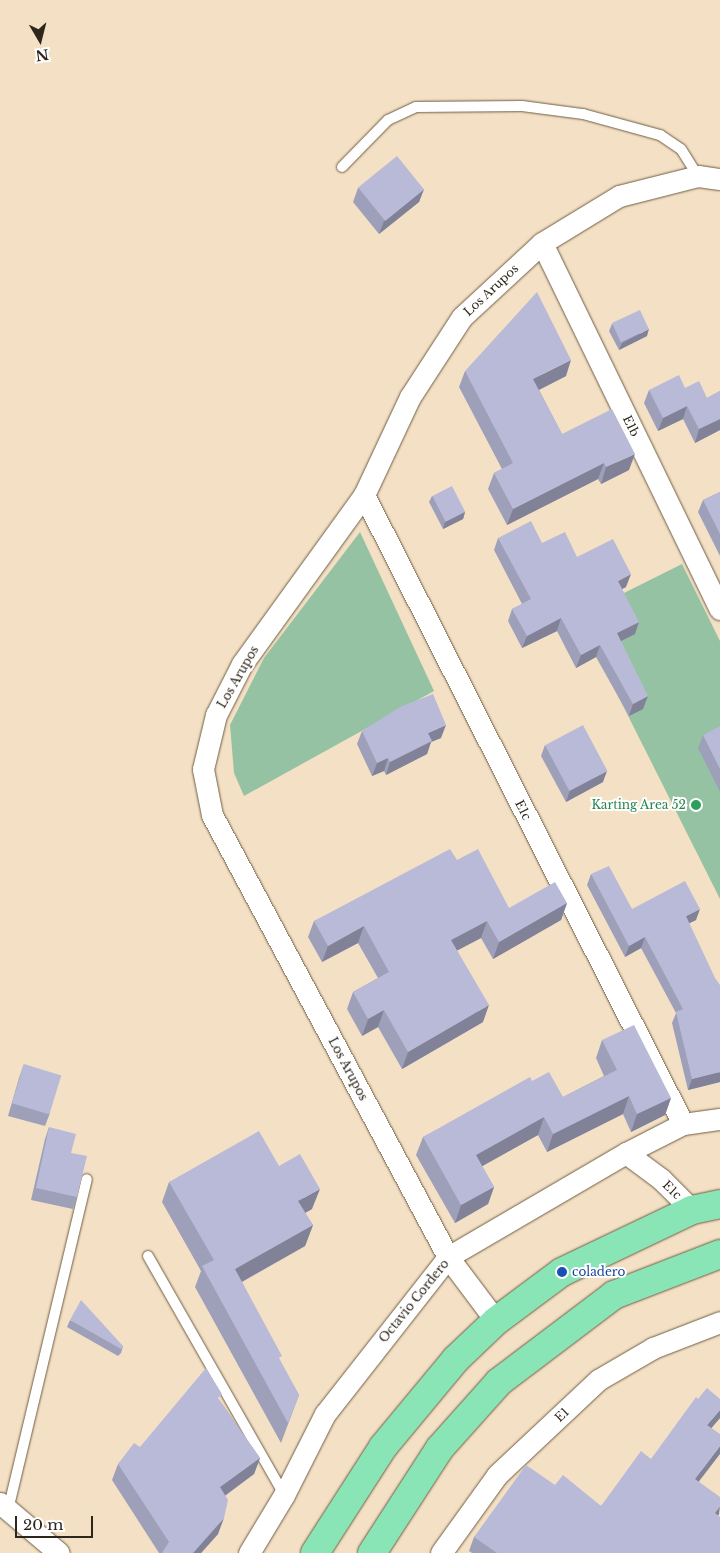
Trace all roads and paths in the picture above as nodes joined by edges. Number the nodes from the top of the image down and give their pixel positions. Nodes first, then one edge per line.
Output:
1 (342, 167) dead end
2 (698, 176) junction
3 (720, 179) edge
4 (542, 243) junction
5 (364, 495) junction
6 (720, 609) edge
7 (720, 1119) edge
8 (683, 1124) junction
9 (626, 1153) junction
10 (87, 1179) dead end
11 (720, 1204) edge
12 (692, 1210) junction
13 (720, 1254) edge
14 (148, 1256) dead end
15 (448, 1257) junction
16 (496, 1321) junction
17 (720, 1322) edge
18 (284, 1495) junction
19 (4, 1506) edge
20 (59, 1553) edge
21 (249, 1553) edge
22 (315, 1553) edge
23 (372, 1553) edge
24 (441, 1553) edge

1 - 2 lane
2 - 3 street, Los Arupos
2 - 4 street, Los Arupos
4 - 5 street, Los Arupos
4 - 6 street, E1b
5 - 8 street, E1c
5 - 15 street, Los Arupos
7 - 8 street, Octavio Cordero
8 - 9 street, Octavio Cordero
9 - 12 street, E1c
9 - 15 street, Octavio Cordero
10 - 19 lane
11 - 12 highway
12 - 16 highway
13 - 23 highway
14 - 18 lane
15 - 16 street, Los Arupos
15 - 18 street, Octavio Cordero
16 - 22 highway
17 - 24 street, E1
18 - 21 street, Octavio Cordero
19 - 20 street

